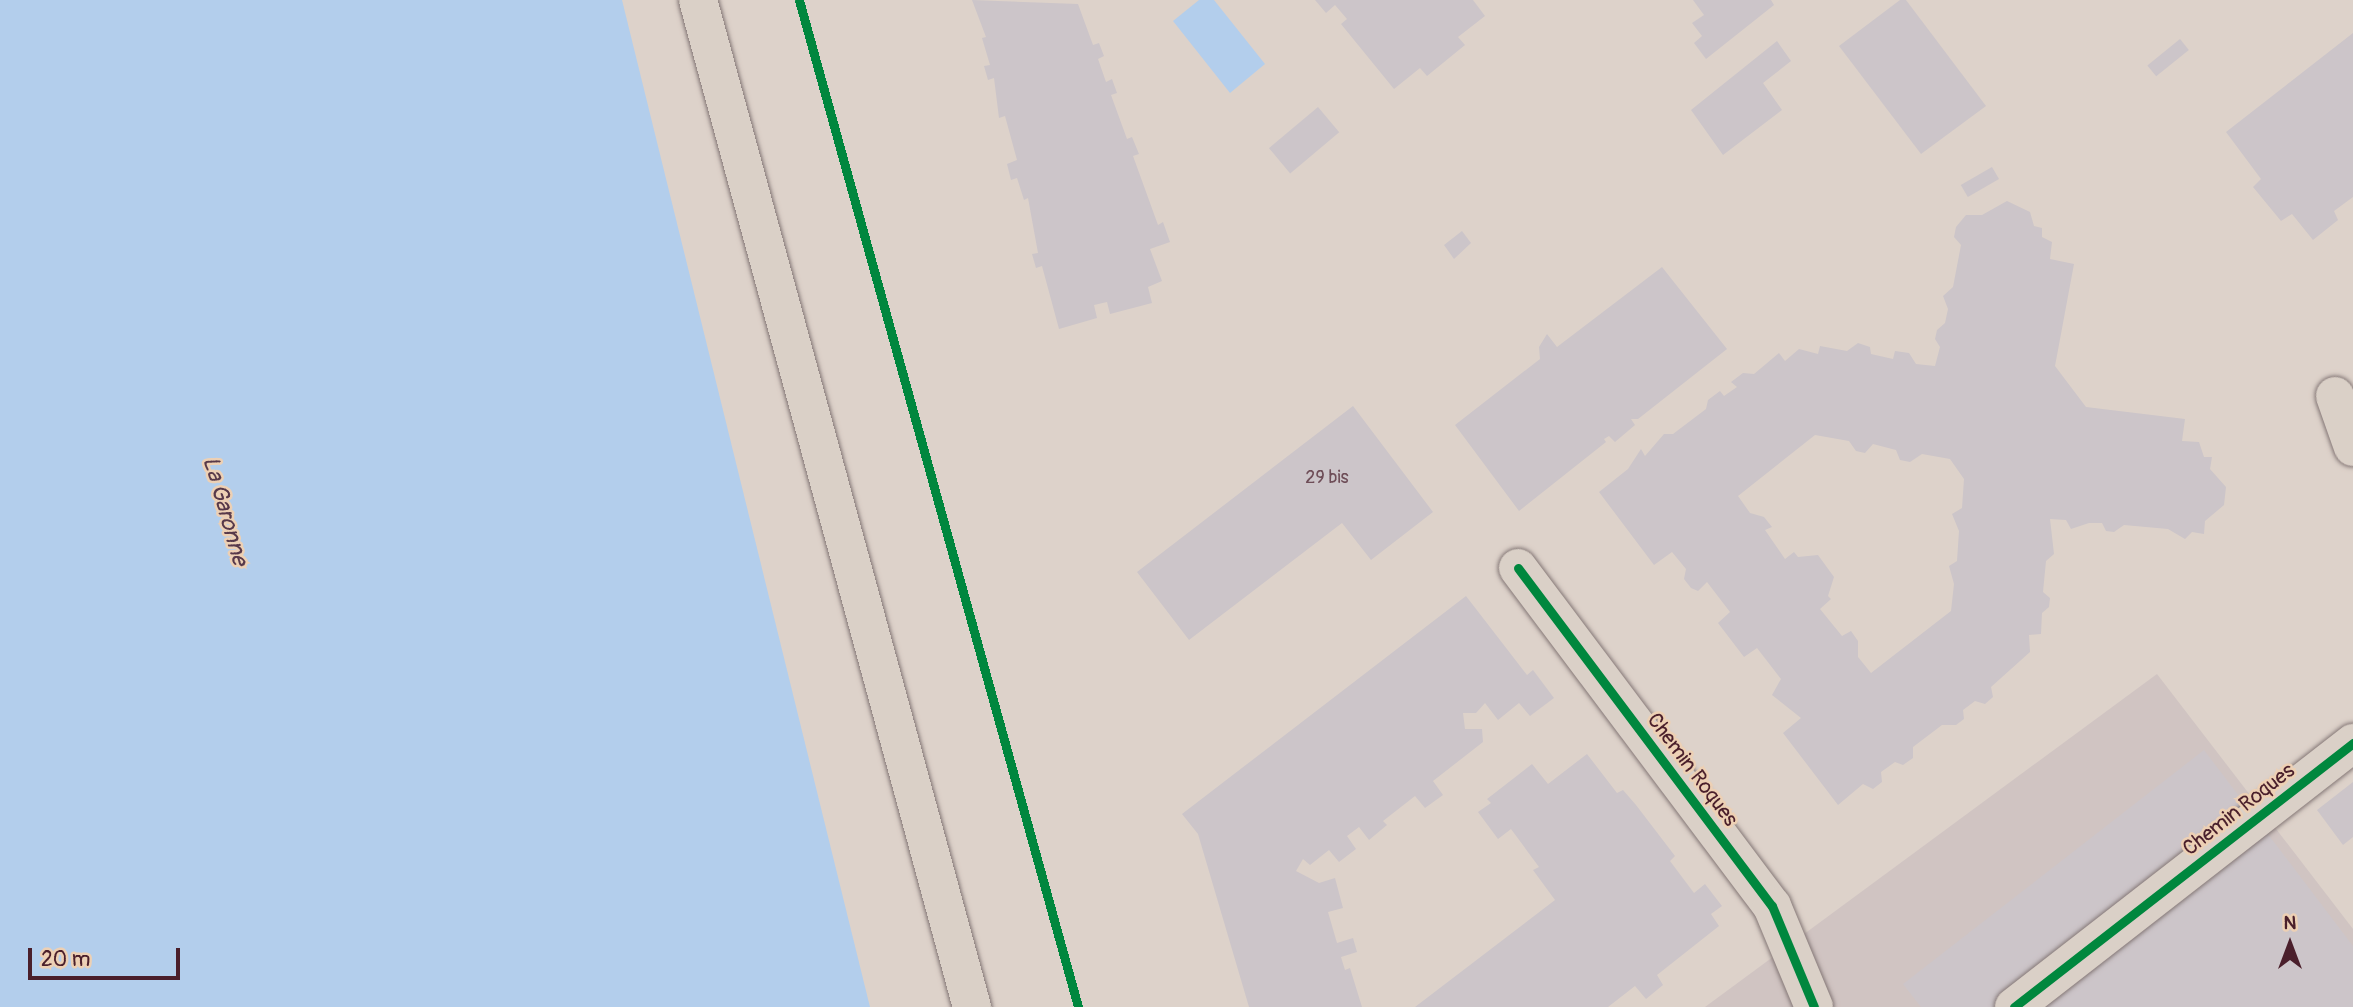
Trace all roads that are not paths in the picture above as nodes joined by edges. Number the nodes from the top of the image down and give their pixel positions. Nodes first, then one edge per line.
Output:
1 (698, 0) edge
2 (2335, 396) dead end
3 (2353, 447) edge
4 (1518, 568) dead end
5 (2353, 743) edge
6 (972, 1007) edge
7 (1814, 1007) edge
8 (2014, 1007) edge

1 - 6 street
2 - 3 street
4 - 7 street, Chemin Roques
5 - 8 street, Chemin Roques

